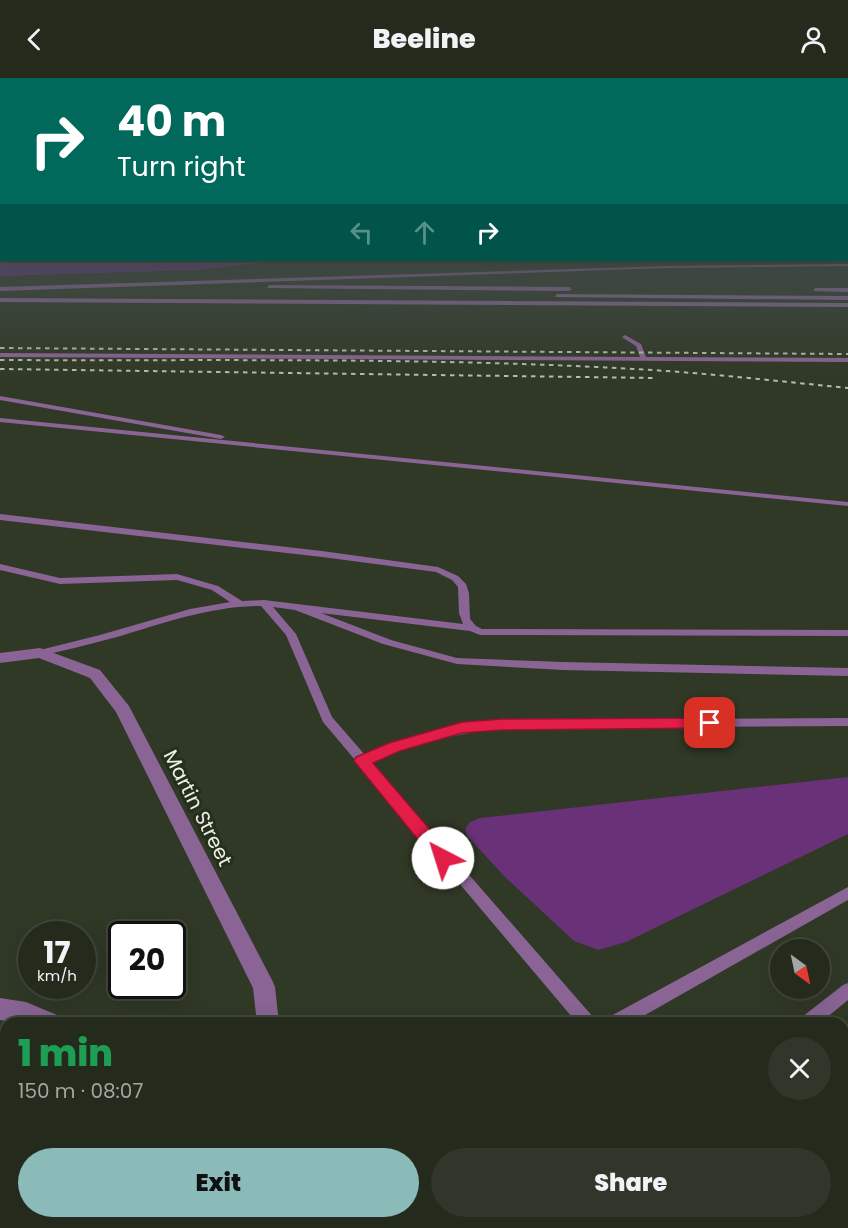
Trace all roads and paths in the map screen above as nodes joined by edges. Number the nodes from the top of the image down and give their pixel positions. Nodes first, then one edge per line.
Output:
1 (601, 270) edge
2 (139, 284) junction
3 (0, 290) edge
4 (790, 290) dead end
5 (813, 290) dead end
6 (848, 290) edge
7 (102, 293) dead end
8 (262, 294) dead end
9 (848, 298) edge
10 (0, 300) edge
11 (848, 305) edge
12 (625, 337) dead end
13 (0, 355) edge
14 (643, 358) junction
15 (848, 360) edge
16 (0, 398) edge
17 (0, 420) edge
18 (290, 450) junction
19 (848, 504) edge
20 (0, 517) edge
21 (0, 567) edge
22 (238, 602) junction
23 (264, 603) junction
24 (297, 607) junction
25 (470, 628) junction
26 (848, 633) edge
27 (40, 653) junction
28 (0, 658) edge
29 (848, 672) edge
30 (848, 722) edge
31 (362, 761) junction
32 (848, 893) edge
33 (848, 990) edge
34 (0, 1009) edge
35 (35, 1017) edge
36 (267, 1017) edge
37 (582, 1017) edge
38 (626, 1017) edge
39 (815, 1017) edge

1 - 2 lane
2 - 3 lane
2 - 4 lane
3 - 7 lane
5 - 6 lane
8 - 9 lane
10 - 11 lane
12 - 14 lane
13 - 14 lane
14 - 15 lane
16 - 18 lane
17 - 18 lane
18 - 19 lane
20 - 25 lane
21 - 22 lane
22 - 23 lane
22 - 27 lane
23 - 24 lane
23 - 31 lane
24 - 25 lane
24 - 29 lane
25 - 26 lane
27 - 28 street
27 - 36 street, Martin Street
30 - 31 lane
31 - 37 lane
32 - 38 lane
33 - 39 lane
34 - 35 street

